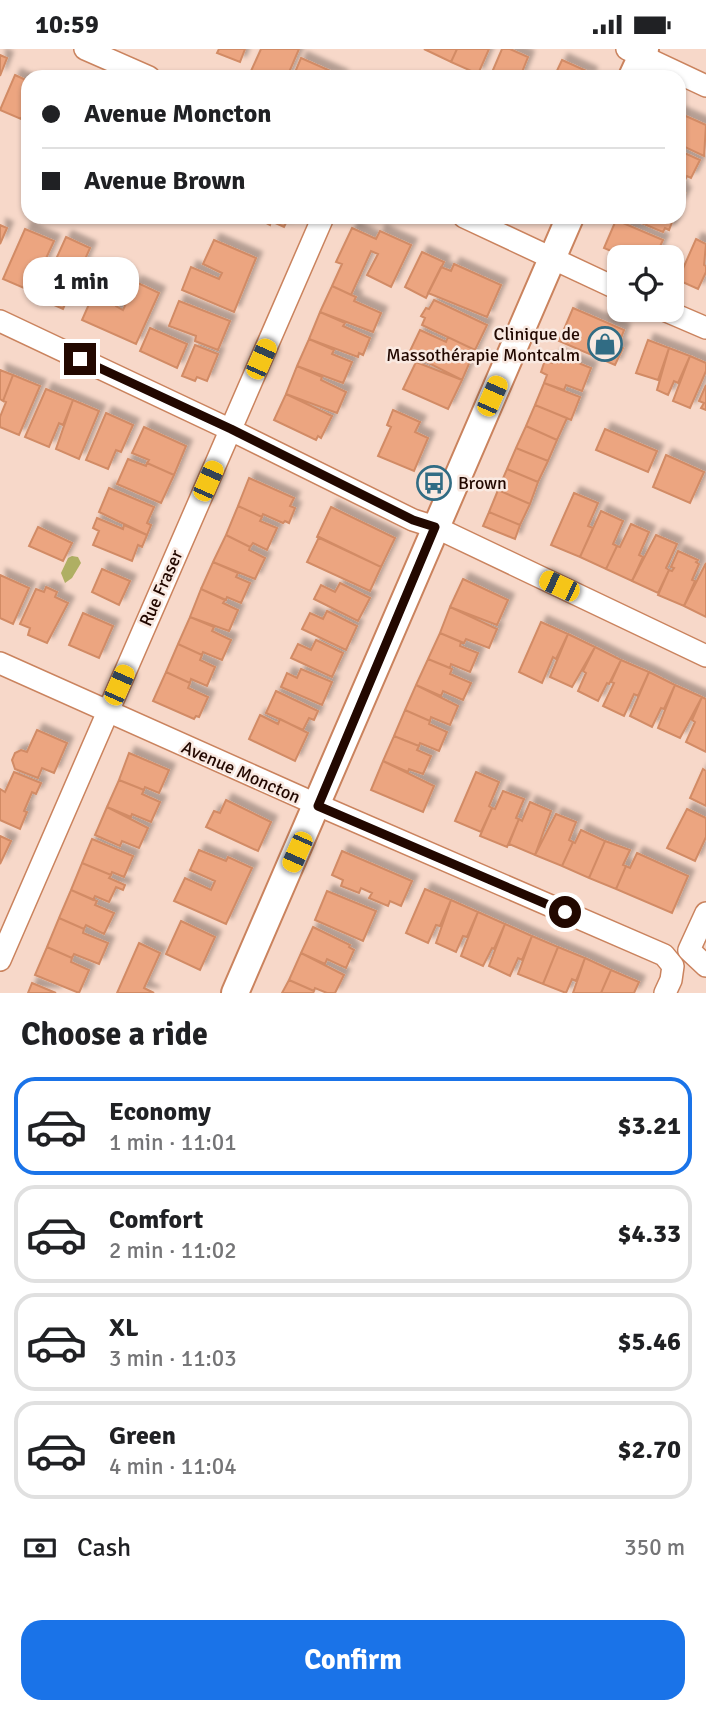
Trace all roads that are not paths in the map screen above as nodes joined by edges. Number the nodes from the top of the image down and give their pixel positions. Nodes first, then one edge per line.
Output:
1 (85, 49) edge
2 (636, 58) edge
3 (133, 70) edge
4 (666, 70) edge
5 (686, 78) edge
6 (706, 86) edge
7 (320, 224) edge
8 (479, 224) edge
9 (567, 224) edge
10 (552, 257) junction
11 (607, 284) edge
12 (684, 319) edge
13 (0, 321) edge
14 (706, 328) edge
15 (231, 429) junction
16 (435, 527) junction
17 (706, 656) edge
18 (0, 663) edge
19 (108, 710) junction
20 (318, 806) junction
21 (706, 913) edge
22 (0, 960) edge
23 (706, 967) edge
24 (235, 993) edge
25 (665, 993) edge

1 - 3 street
2 - 4 street
5 - 6 street
7 - 15 street, Rue Fraser
8 - 10 street
9 - 10 main road
10 - 11 street
10 - 16 main road
12 - 14 street
13 - 15 street
15 - 16 street
15 - 19 street, Rue Fraser
16 - 17 street
16 - 20 main road
18 - 19 street, Avenue Moncton
19 - 20 street, Avenue Moncton
19 - 22 street, Rue Fraser
20 - 24 main road
20 - 25 street, Avenue Moncton
21 - 23 street

